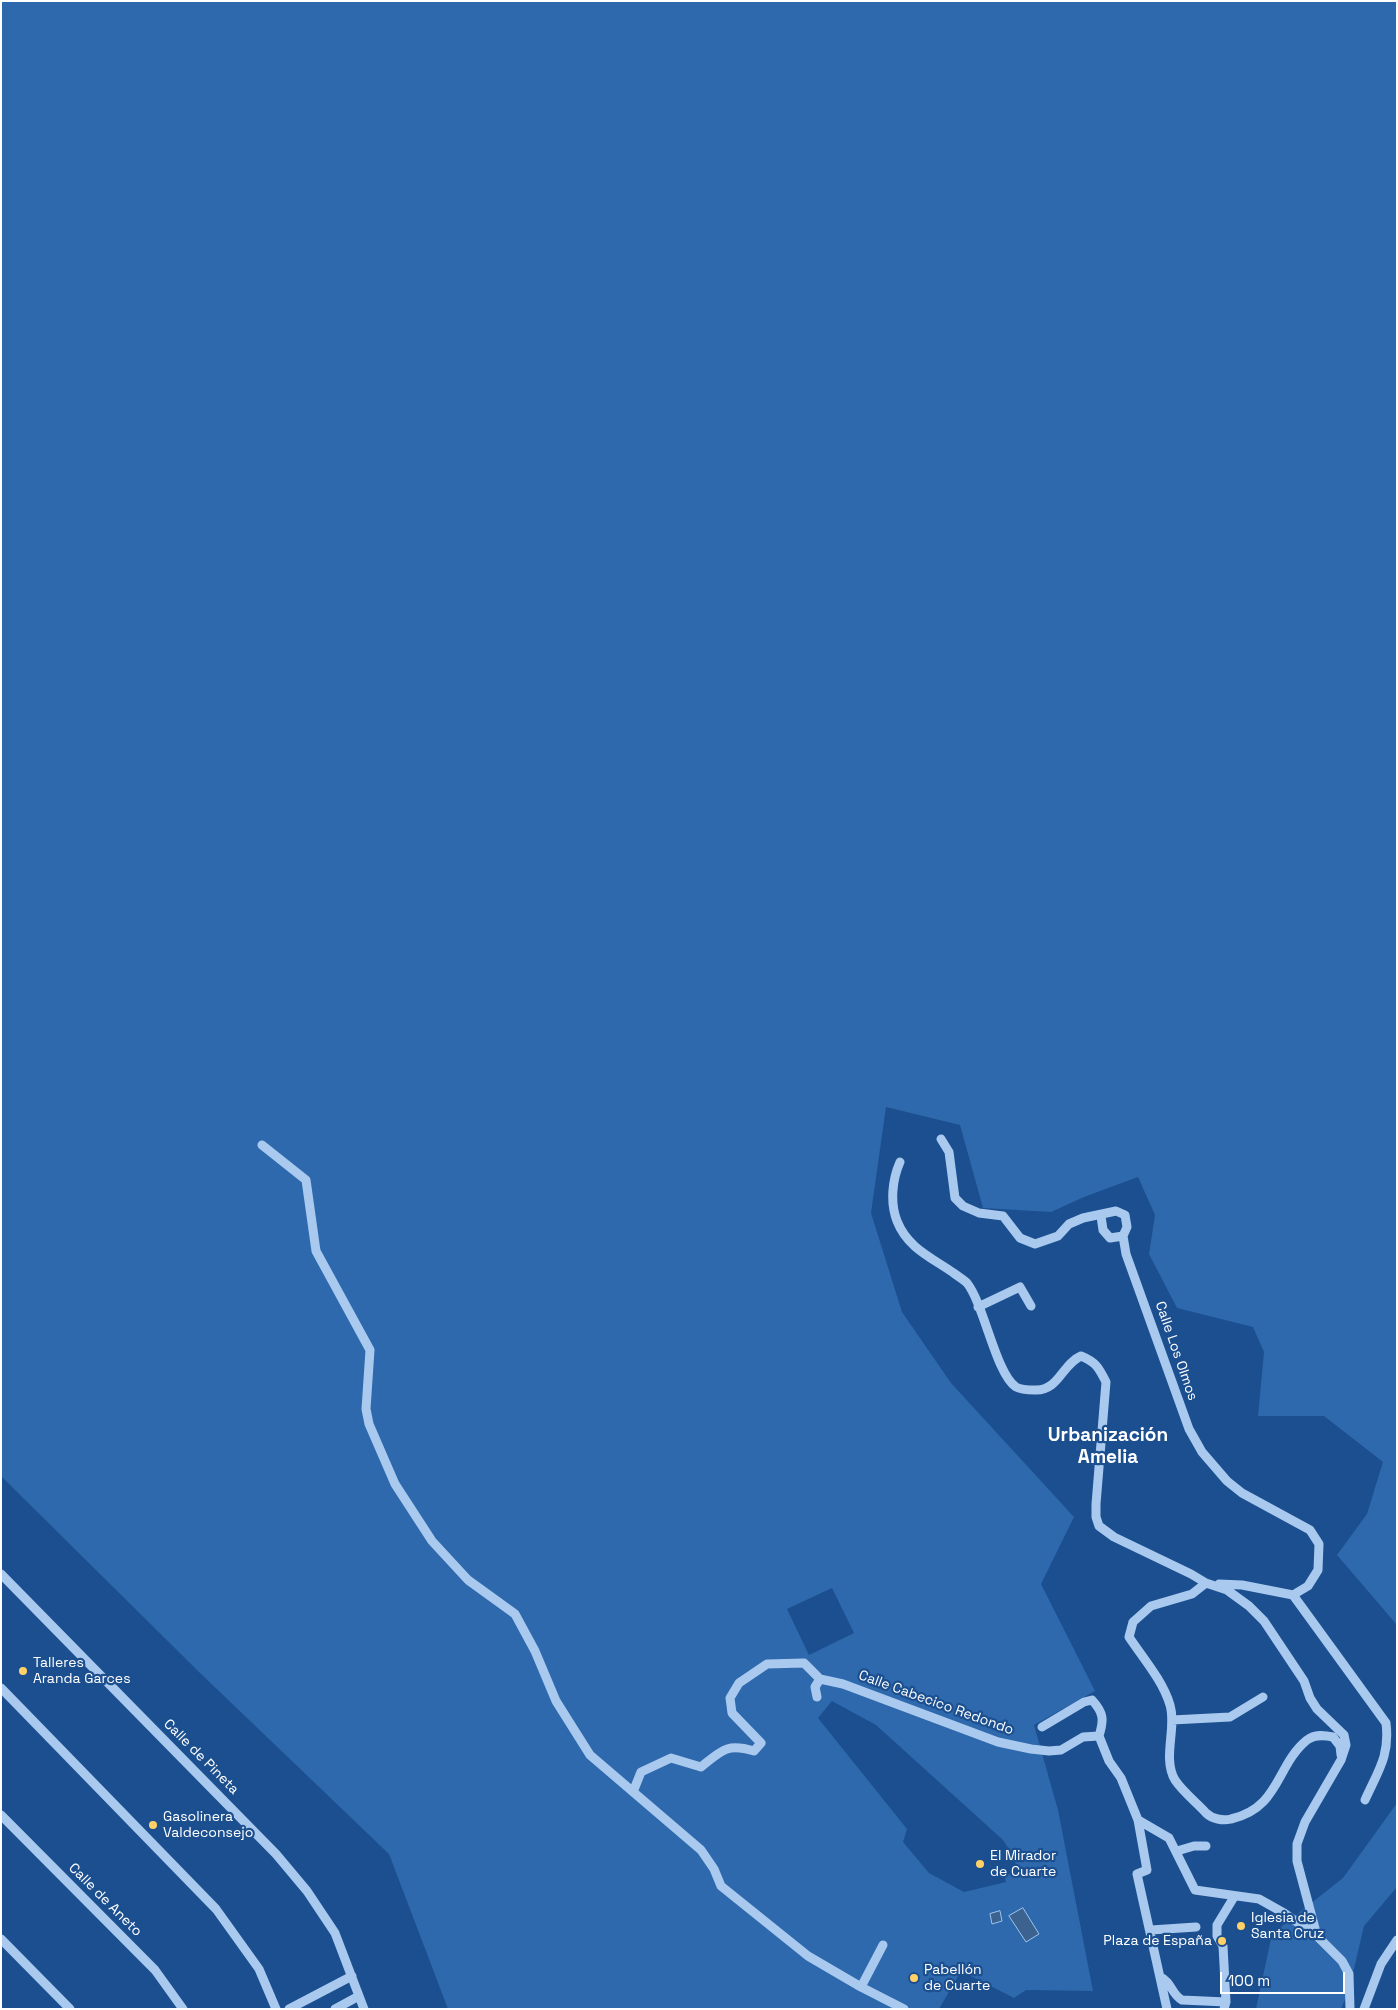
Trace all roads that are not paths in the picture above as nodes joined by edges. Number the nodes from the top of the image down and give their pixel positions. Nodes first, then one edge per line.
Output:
1 (941, 1139) dead end
2 (262, 1144) dead end
3 (900, 1162) dead end
4 (1100, 1216) junction
5 (1123, 1236) junction
6 (1032, 1306) dead end
7 (978, 1307) junction
8 (1, 1574) edge
9 (1206, 1584) junction
10 (1294, 1595) junction
11 (820, 1679) junction
12 (1, 1688) edge
13 (817, 1697) dead end
14 (1263, 1697) dead end
15 (1172, 1720) junction
16 (1042, 1728) dead end
17 (1099, 1736) junction
18 (1341, 1760) junction
19 (633, 1792) junction
20 (1365, 1800) dead end
21 (1, 1815) edge
22 (1138, 1820) junction
23 (1206, 1846) dead end
24 (1177, 1851) junction
25 (1234, 1897) junction
26 (1196, 1927) dead end
27 (1151, 1930) junction
28 (1317, 1936) junction
29 (1, 1939) edge
30 (1397, 1940) edge
31 (883, 1945) dead end
32 (1395, 1950) edge
33 (352, 1976) junction
34 (1160, 1977) junction
35 (860, 1987) junction
36 (359, 1996) junction
37 (1225, 2006) edge
38 (70, 2009) edge
39 (183, 2009) edge
40 (276, 2009) edge
41 (289, 2009) edge
42 (335, 2009) edge
43 (364, 2009) edge
44 (904, 2009) edge
45 (1168, 2009) edge
46 (1350, 2009) edge
47 (1364, 2009) edge

1 - 4 street, Calle Los Olmos
2 - 19 street
3 - 7 street
4 - 5 street
4 - 5 street, Calle Los Olmos
5 - 10 street, Calle Los Olmos
6 - 7 street
7 - 9 street
8 - 33 street, Calle de Pineta
9 - 10 street
9 - 15 street
9 - 18 street
10 - 20 street
11 - 13 street
11 - 17 street, Calle Cabecico Redondo
11 - 19 street, Calle Cabecico Redondo
12 - 40 street
14 - 15 street
15 - 18 street
16 - 17 street
17 - 22 street
18 - 28 street
19 - 35 street
21 - 39 street, Calle de Aneto
22 - 24 street
22 - 27 street
23 - 24 street
24 - 25 street
25 - 28 street
25 - 37 street
26 - 27 street
27 - 34 street
28 - 46 street
29 - 38 street
30 - 32 street
31 - 35 street
32 - 47 street
33 - 36 street, Calle de Pineta
33 - 41 street
34 - 37 street
34 - 45 street
35 - 44 street
36 - 42 street
36 - 43 street, Calle de Pineta

